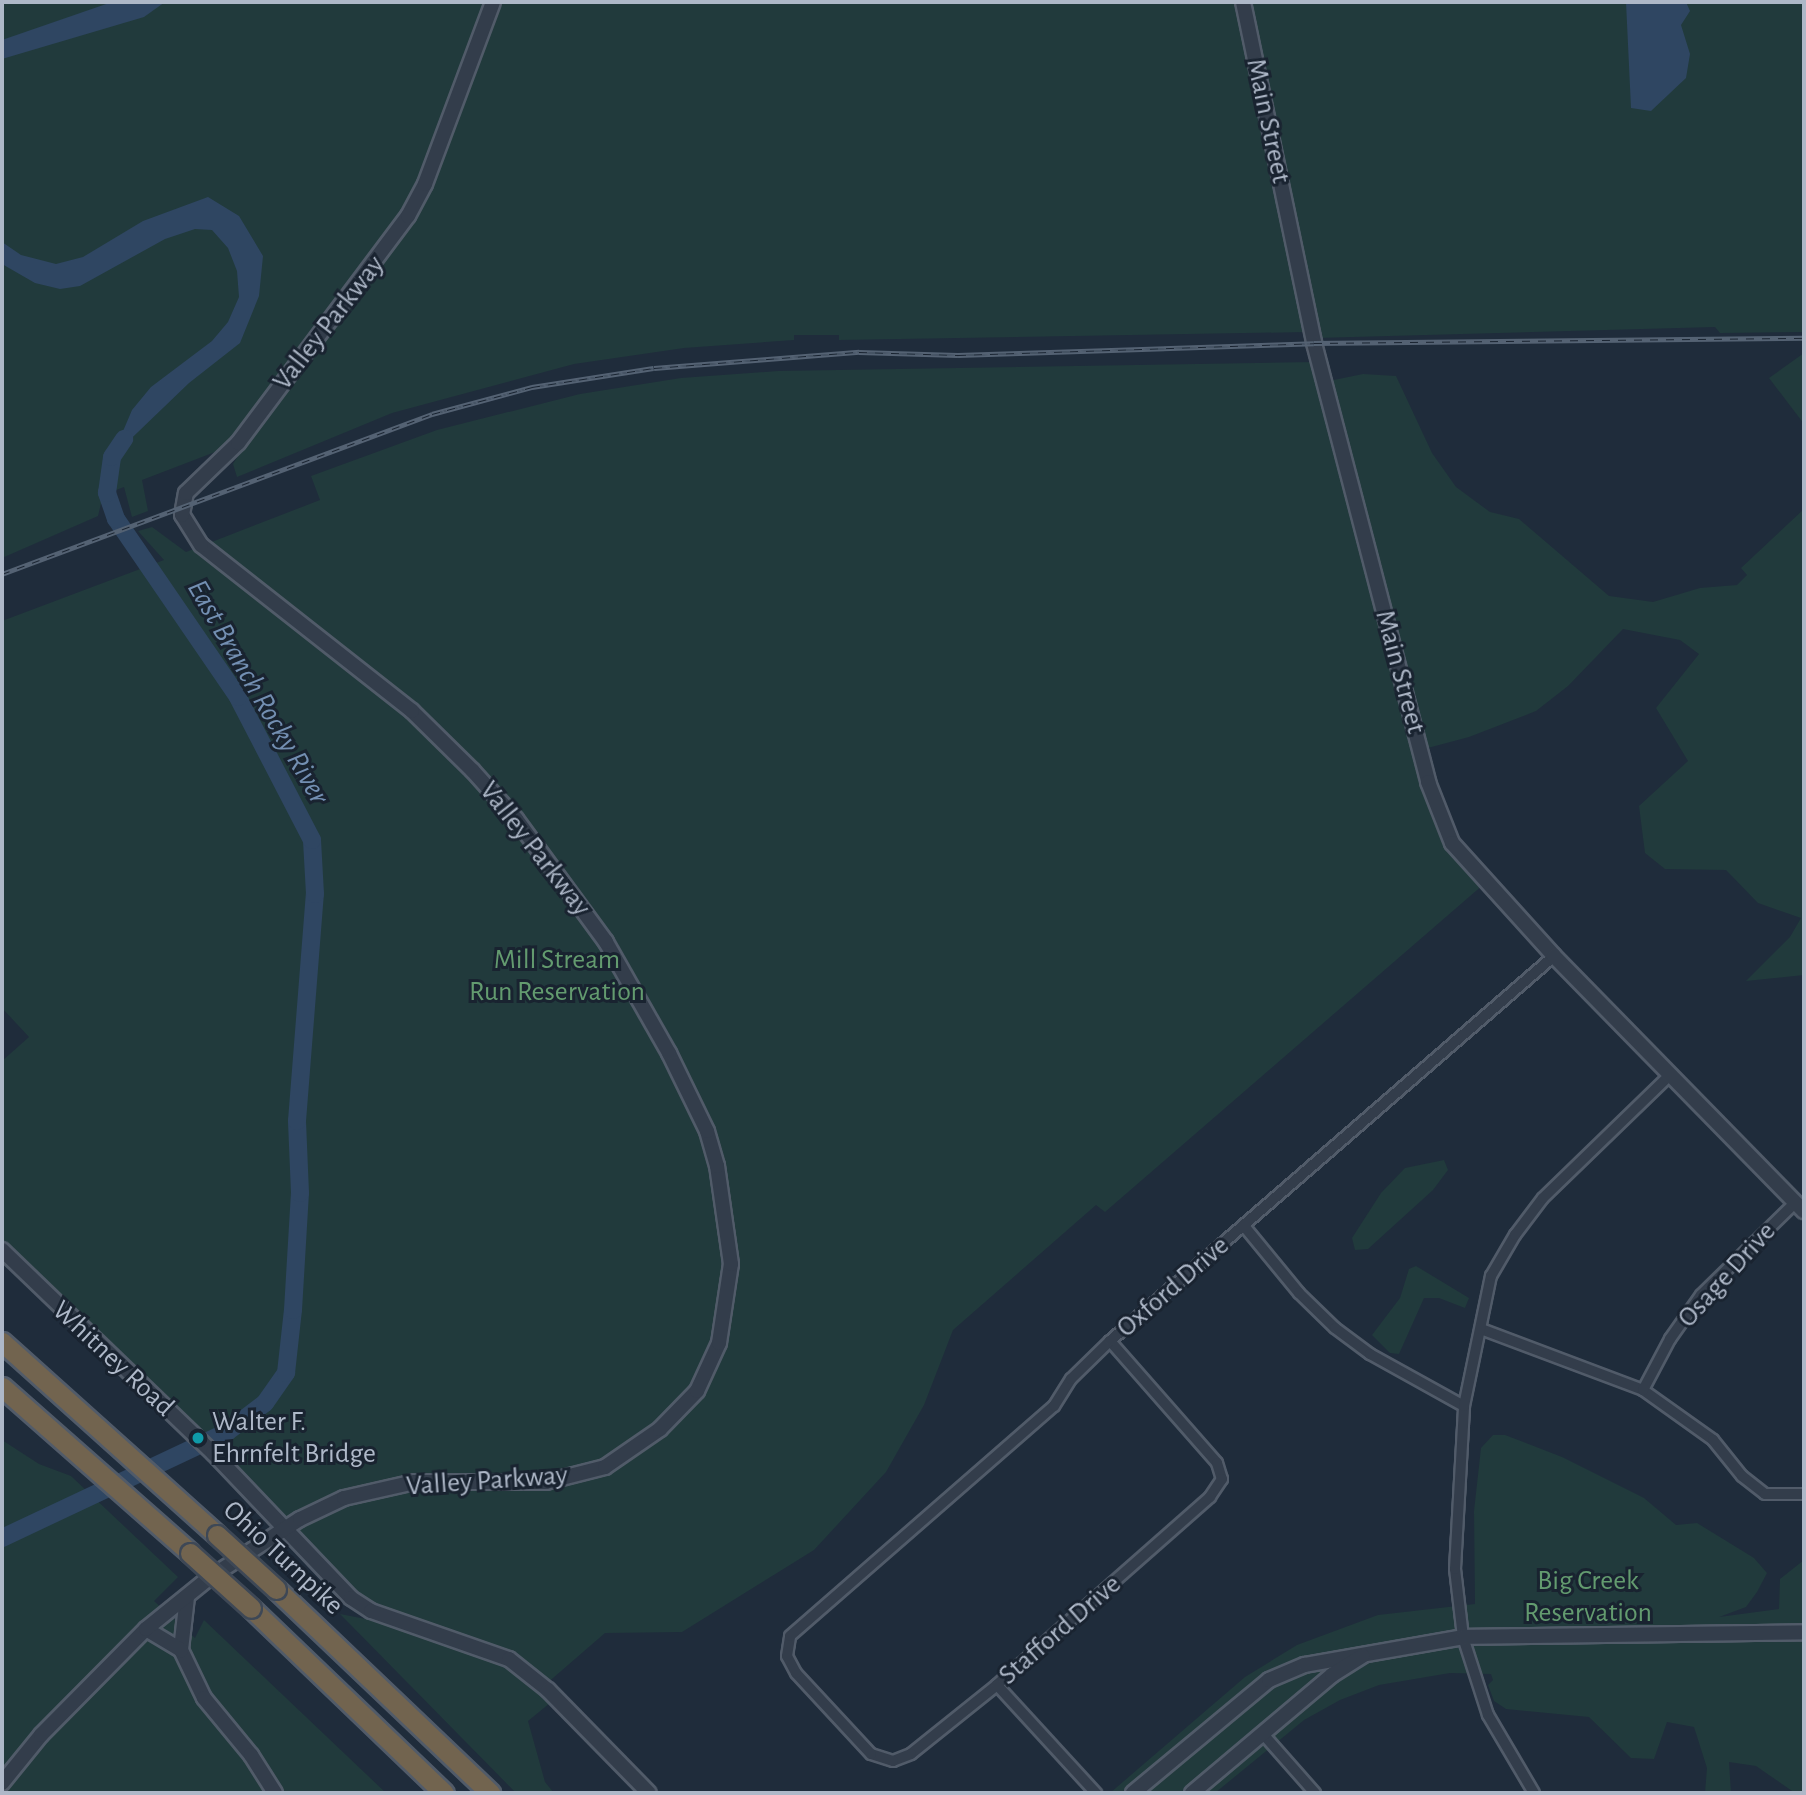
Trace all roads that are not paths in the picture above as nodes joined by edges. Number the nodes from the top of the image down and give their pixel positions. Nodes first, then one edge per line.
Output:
1 (492, 2) edge
2 (1243, 2) edge
3 (1554, 956) junction
4 (1670, 1075) junction
5 (1800, 1206) edge
6 (1244, 1226) junction
7 (2, 1250) edge
8 (1481, 1329) junction
9 (1110, 1341) junction
10 (2, 1342) edge
11 (2, 1387) edge
12 (1643, 1390) junction
13 (1464, 1406) junction
14 (1804, 1494) edge
15 (284, 1529) junction
16 (187, 1597) junction
17 (801, 1625) joint
18 (146, 1629) junction
19 (1804, 1632) edge
20 (1463, 1637) junction
21 (181, 1650) junction
22 (1369, 1651) junction
23 (997, 1685) junction
24 (1263, 1734) junction
25 (2, 1783) edge
26 (275, 1793) edge
27 (444, 1793) edge
28 (490, 1793) edge
29 (649, 1793) edge
30 (1096, 1793) edge
31 (1133, 1793) edge
32 (1192, 1793) edge
33 (1315, 1793) edge
34 (1534, 1793) edge

1 - 15 street, Valley Parkway
2 - 3 street, Main Street
3 - 4 street, Main Street
3 - 6 street, Oxford Drive
4 - 5 street, Main Street
4 - 8 street
5 - 12 street, Osage Drive
6 - 9 street, Oxford Drive
6 - 13 street
7 - 15 street, Whitney Road
8 - 12 street
8 - 13 street
9 - 17 street, Oxford Drive
9 - 23 street, Stafford Drive
10 - 28 highway, Ohio Turnpike, bridge
11 - 27 highway, Ohio Turnpike, bridge
12 - 14 street
13 - 20 street
15 - 16 street, Valley Parkway
15 - 29 street, Whitney Road
16 - 18 street, Valley Parkway
16 - 21 street
17 - 23 street, Stafford Drive
18 - 21 street
18 - 25 street, Valley Parkway
19 - 20 street
20 - 22 street
20 - 34 street
21 - 26 street
22 - 24 street
22 - 31 street
23 - 30 street
24 - 32 street
24 - 33 street

